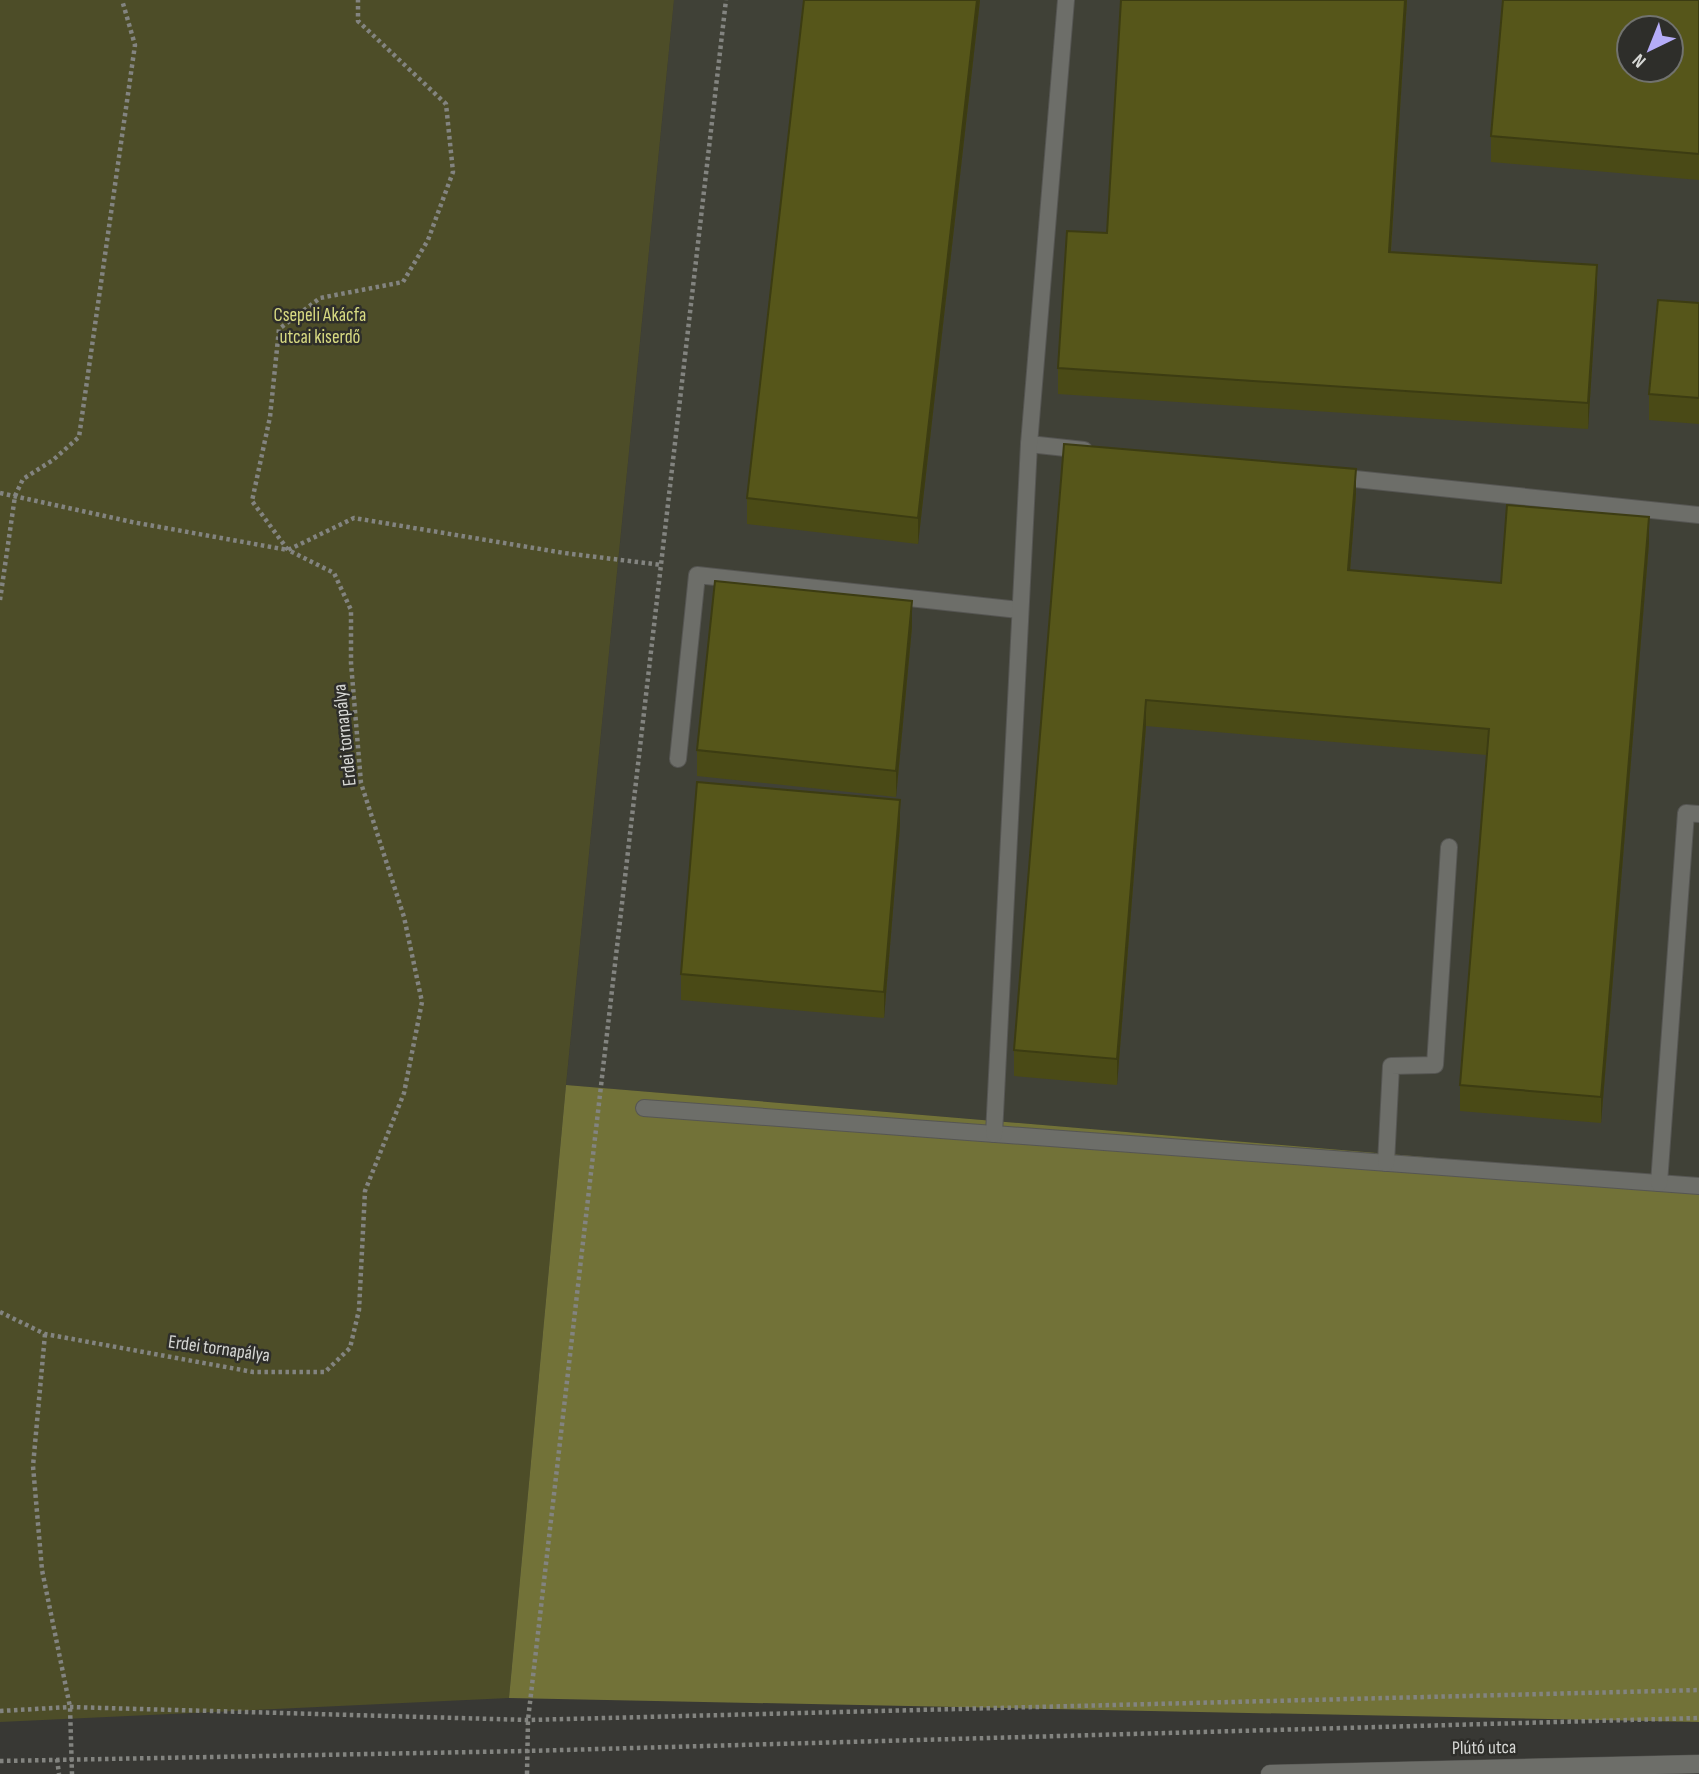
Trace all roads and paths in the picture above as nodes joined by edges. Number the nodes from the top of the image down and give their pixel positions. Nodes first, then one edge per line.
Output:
1 (122, 0) edge
2 (358, 0) edge
3 (726, 0) edge
4 (1066, 0) edge
5 (1029, 444) junction
6 (1098, 452) edge
7 (1316, 475) edge
8 (0, 493) edge
9 (15, 496) junction
10 (1699, 515) edge
11 (288, 550) junction
12 (662, 565) junction
13 (0, 600) edge
14 (1019, 610) junction
15 (678, 759) dead end
16 (1699, 814) edge
17 (1449, 847) dead end
18 (644, 1108) dead end
19 (994, 1134) junction
20 (1386, 1163) junction
21 (1659, 1183) junction
22 (1699, 1186) edge
23 (0, 1312) edge
24 (45, 1334) junction
25 (1699, 1690) edge
26 (69, 1707) junction
27 (0, 1710) edge
28 (1699, 1718) edge
29 (528, 1720) junction
30 (527, 1751) junction
31 (71, 1758) junction
32 (57, 1759) junction
33 (0, 1761) edge
34 (1699, 1763) edge
35 (59, 1774) edge
36 (72, 1774) edge
37 (527, 1774) edge
38 (1270, 1774) edge

1 - 9 path
2 - 11 path, Erdei tornapálya
3 - 12 path
4 - 5 lane
5 - 6 lane
5 - 14 lane
7 - 10 lane
8 - 9 path
9 - 11 path
9 - 13 path
11 - 12 path
11 - 24 path, Erdei tornapálya
12 - 29 path
14 - 15 lane
14 - 19 lane
16 - 21 lane
17 - 20 lane
18 - 19 lane
19 - 20 lane
20 - 21 lane
21 - 22 lane
23 - 24 path, Erdei tornapálya
24 - 26 path
25 - 29 path
26 - 27 path
26 - 29 path
26 - 31 path
28 - 30 path
29 - 30 path
30 - 31 path
30 - 37 path
31 - 32 path
31 - 36 path
32 - 33 path
32 - 35 path
34 - 38 street, Plútó utca

